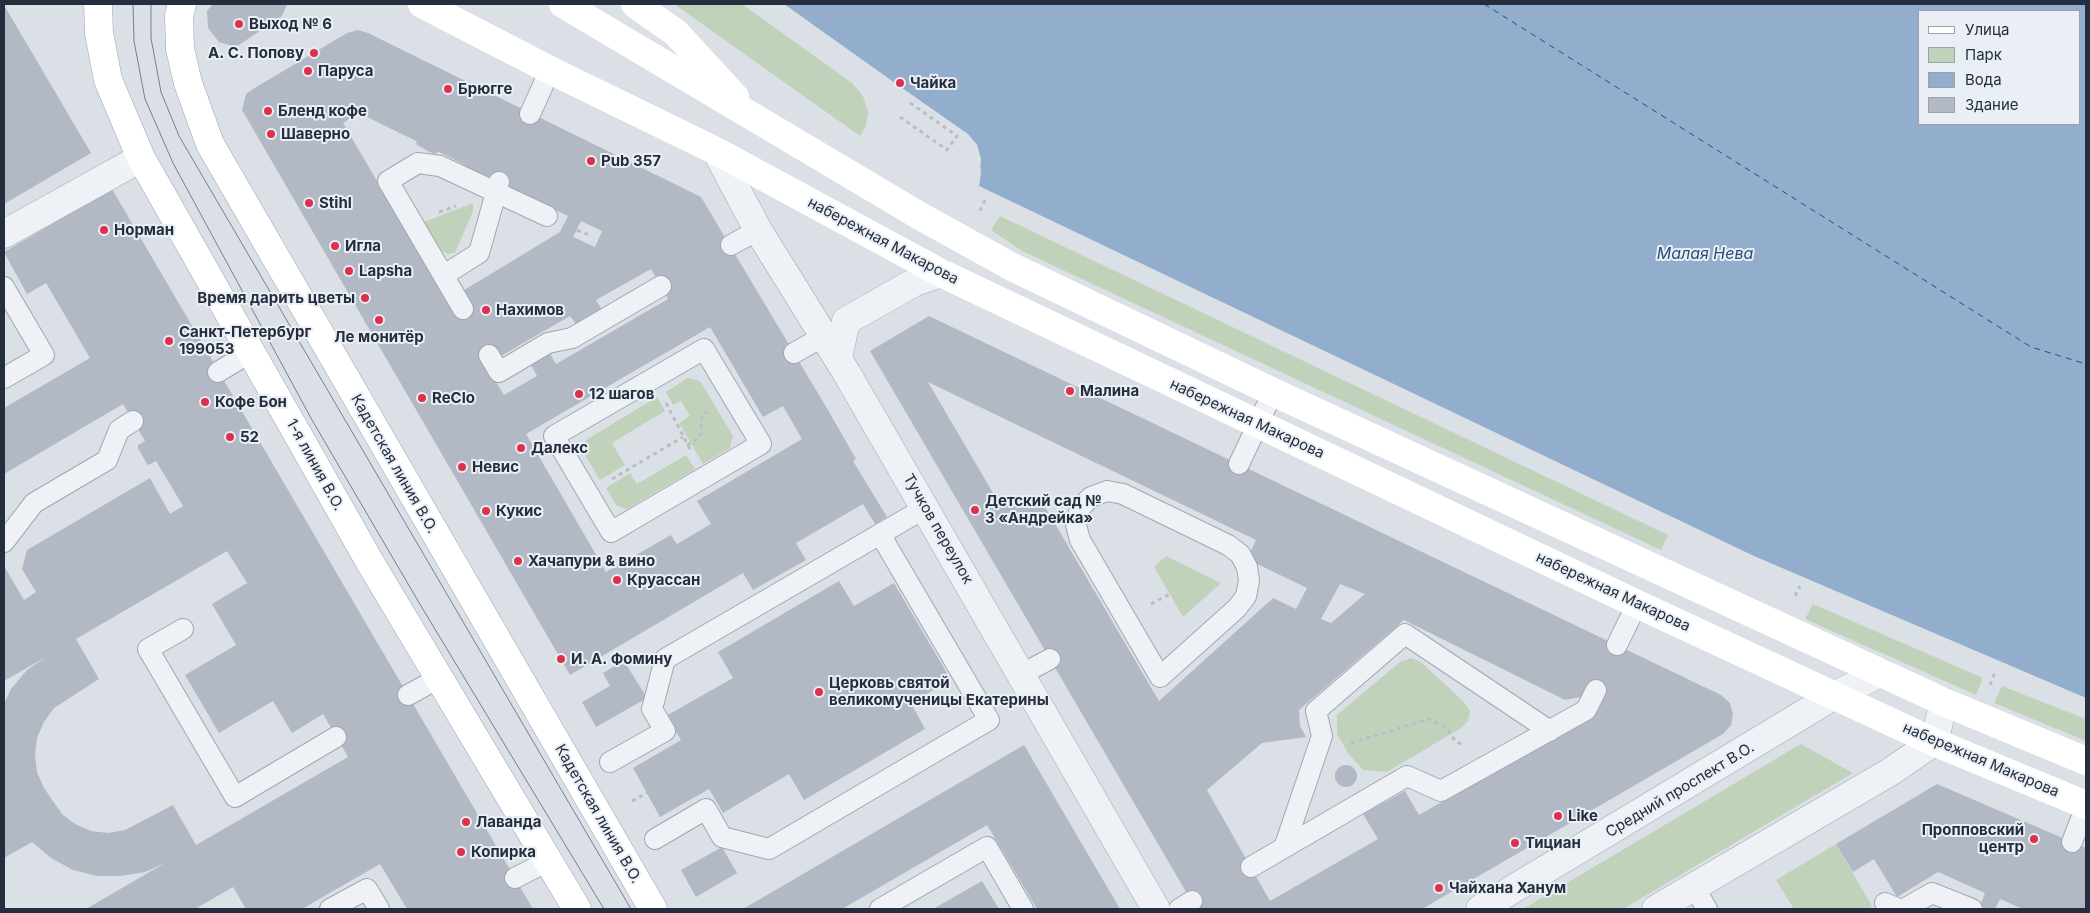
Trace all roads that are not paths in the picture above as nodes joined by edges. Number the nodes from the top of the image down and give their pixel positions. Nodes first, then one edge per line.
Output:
1 (98, 4) edge
2 (182, 4) edge
3 (422, 4) edge
4 (563, 4) edge
5 (635, 4) edge
6 (550, 70) junction
7 (530, 114) dead end
8 (757, 120) junction
9 (716, 151) junction
10 (141, 158) junction
11 (497, 187) junction
12 (547, 216) dead end
13 (758, 230) junction
14 (4, 234) edge
15 (731, 246) dead end
16 (941, 273) junction
17 (444, 275) junction
18 (661, 286) dead end
19 (4, 287) edge
20 (463, 309) dead end
21 (831, 347) junction
22 (252, 352) junction
23 (794, 353) dead end
24 (489, 355) dead end
25 (218, 372) dead end
26 (4, 378) edge
27 (1273, 392) junction
28 (133, 421) dead end
29 (1257, 425) junction
30 (1239, 464) dead end
31 (706, 476) joint
32 (925, 508) junction
33 (880, 534) junction
34 (4, 542) edge
35 (1638, 604) junction
36 (1120, 621) joint
37 (183, 629) dead end
38 (1617, 645) dead end
39 (1050, 659) dead end
40 (1881, 673) junction
41 (1022, 674) junction
42 (439, 678) junction
43 (1596, 690) dead end
44 (408, 695) dead end
45 (1835, 695) junction
46 (1944, 702) junction
47 (1550, 731) junction
48 (336, 737) dead end
49 (1934, 742) junction
50 (2086, 761) edge
51 (610, 762) dead end
52 (2086, 806) edge
53 (654, 839) dead end
54 (2072, 842) dead end
55 (1284, 848) junction
56 (548, 860) junction
57 (1251, 867) dead end
58 (515, 878) dead end
59 (1701, 898) edge
60 (1896, 907) edge
61 (330, 909) edge
62 (379, 909) edge
63 (577, 909) edge
64 (654, 909) edge
65 (880, 909) edge
66 (1023, 909) edge
67 (1156, 909) edge
68 (1480, 909) edge
69 (1656, 909) edge
70 (1972, 909) edge

1 - 10 main road, 1-я линия В.О.
2 - 64 main road, Кадетская линия В.О.
3 - 6 main road, набережная Макарова
4 - 8 main road
5 - 8 main road
6 - 7 lane
6 - 9 main road, набережная Макарова
8 - 27 main road
9 - 13 street, Тучков переулок
9 - 16 main road, набережная Макарова
10 - 14 street
10 - 22 main road, 1-я линия В.О.
11 - 12 lane
11 - 17 lane
11 - 17 lane
13 - 15 lane
13 - 21 street, Тучков переулок
16 - 21 street
16 - 29 main road, набережная Макарова
17 - 20 lane
18 - 24 lane
19 - 26 lane
21 - 23 lane
21 - 32 street, Тучков переулок
22 - 25 lane
22 - 42 main road, 1-я линия В.О.
27 - 29 lane
27 - 40 main road
28 - 34 lane
29 - 30 lane
29 - 35 main road, набережная Макарова
31 - 31 lane
32 - 33 lane
32 - 41 street, Тучков переулок
33 - 51 lane
33 - 53 lane
35 - 38 lane
35 - 45 main road, набережная Макарова
36 - 36 lane
37 - 48 lane
39 - 41 lane
40 - 45 street, Средний проспект В.О.
40 - 46 main road
41 - 67 street, Тучков переулок
42 - 44 lane
42 - 56 main road, 1-я линия В.О.
43 - 47 lane
45 - 49 main road, набережная Макарова
45 - 68 street, Средний проспект В.О.
46 - 49 street
46 - 50 main road
47 - 55 lane
47 - 55 lane
49 - 52 main road, набережная Макарова
49 - 59 street
52 - 54 lane
55 - 57 lane
56 - 58 lane
56 - 63 main road, 1-я линия В.О.
59 - 69 street
60 - 70 lane
61 - 62 lane
65 - 66 lane

